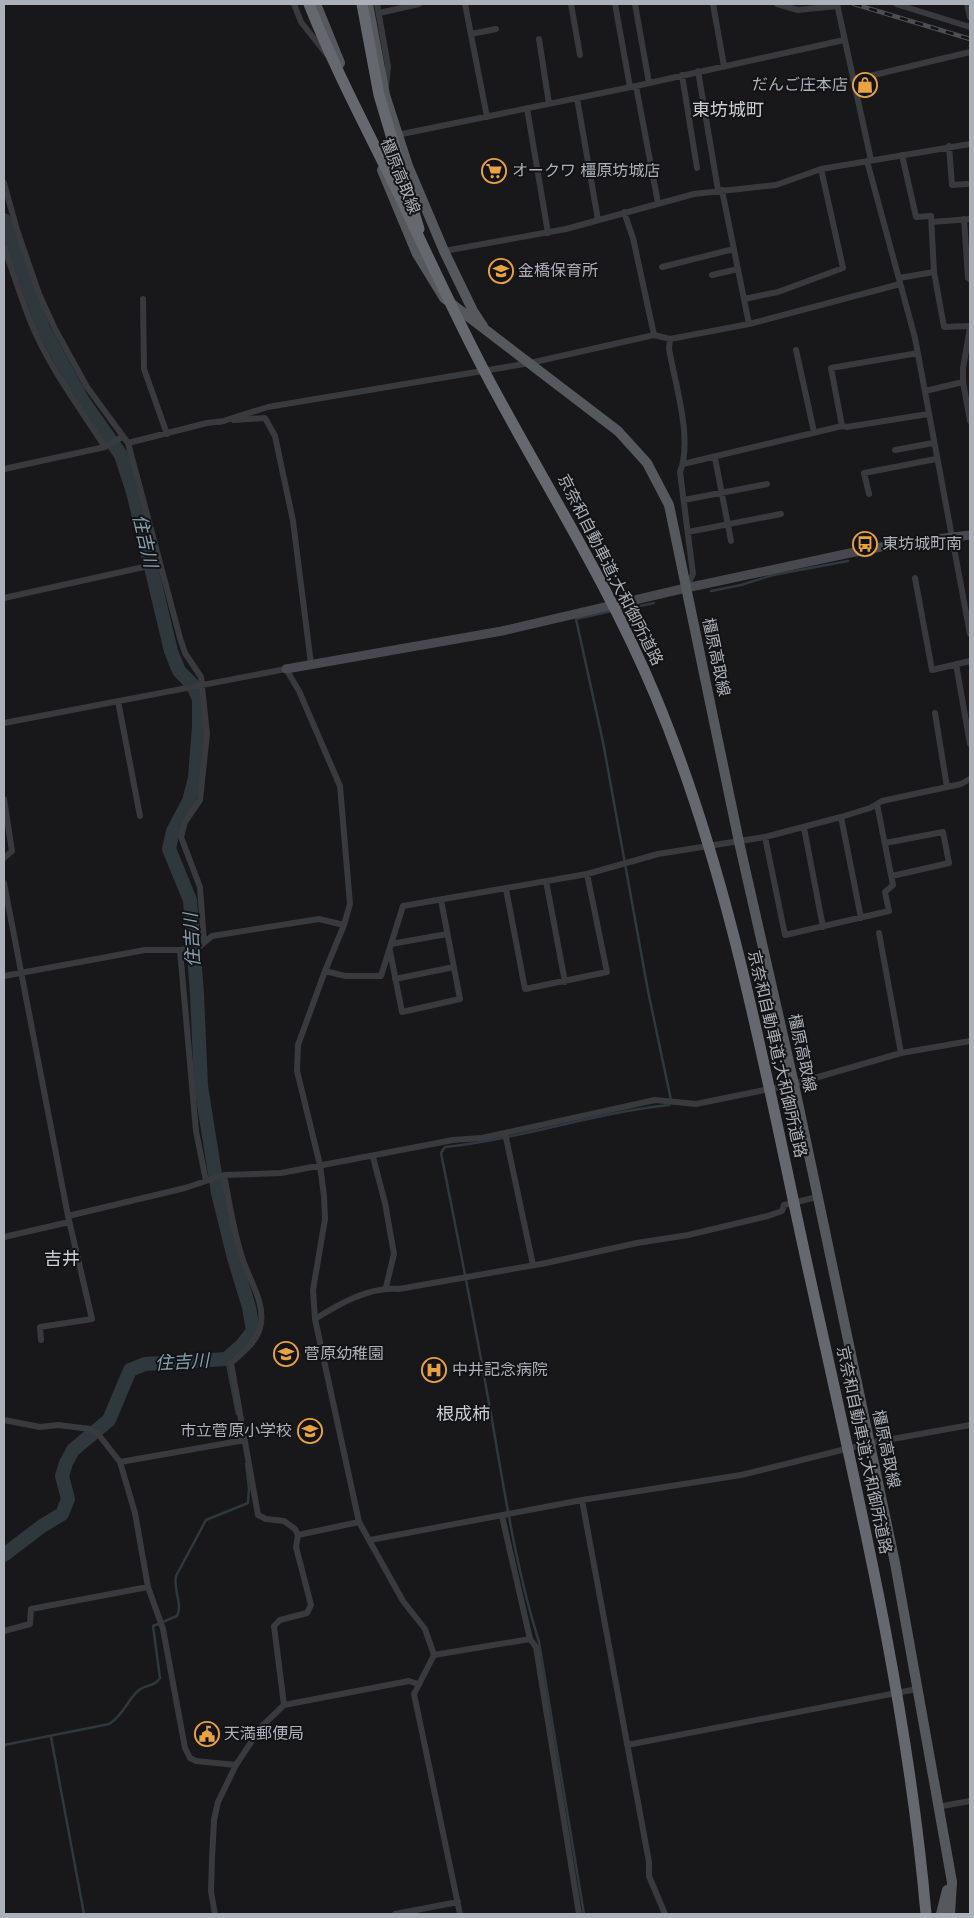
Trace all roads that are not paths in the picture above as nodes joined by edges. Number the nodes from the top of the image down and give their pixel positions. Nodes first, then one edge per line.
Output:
1 (294, 4) edge
2 (310, 4) edge
3 (316, 4) edge
4 (362, 4) edge
5 (368, 4) edge
6 (377, 4) edge
7 (419, 4) edge
8 (465, 4) edge
9 (571, 4) edge
10 (615, 4) edge
11 (635, 4) edge
12 (713, 4) edge
13 (777, 4) edge
14 (896, 4) edge
15 (967, 4) edge
16 (837, 5) edge
17 (379, 13) junction
18 (970, 17) edge
19 (970, 27) edge
20 (496, 29) dead end
21 (471, 34) junction
22 (538, 39) dead end
23 (844, 40) junction
24 (970, 52) edge
25 (580, 55) dead end
26 (724, 66) junction
27 (698, 71) junction
28 (682, 75) junction
29 (345, 76) junction
30 (853, 80) junction
31 (649, 83) junction
32 (633, 86) junction
33 (385, 95) junction
34 (577, 98) junction
35 (549, 104) junction
36 (527, 108) junction
37 (488, 117) junction
38 (397, 135) junction
39 (970, 144) edge
40 (949, 146) junction
41 (902, 155) junction
42 (869, 160) junction
43 (697, 168) dead end
44 (821, 169) junction
45 (4, 183) edge
46 (967, 184) dead end
47 (720, 190) junction
48 (658, 202) junction
49 (624, 212) junction
50 (967, 219) edge
51 (598, 220) junction
52 (932, 222) junction
53 (548, 233) junction
54 (4, 247) edge
55 (734, 249) junction
56 (444, 251) junction
57 (428, 256) junction
58 (662, 267) dead end
59 (738, 269) junction
60 (934, 272) junction
61 (712, 275) dead end
62 (970, 279) edge
63 (899, 281) junction
64 (143, 299) dead end
65 (744, 299) junction
66 (749, 324) junction
67 (970, 327) edge
68 (654, 335) junction
69 (491, 336) junction
70 (670, 339) junction
71 (796, 350) dead end
72 (918, 353) junction
73 (530, 364) junction
74 (963, 382) junction
75 (924, 391) junction
76 (928, 414) junction
77 (970, 421) edge
78 (220, 422) junction
79 (842, 426) junction
80 (814, 432) junction
81 (166, 434) junction
82 (123, 436) junction
83 (933, 443) junction
84 (128, 444) junction
85 (105, 447) junction
86 (895, 450) dead end
87 (715, 458) junction
88 (936, 459) junction
89 (683, 464) junction
90 (4, 469) edge
91 (767, 484) dead end
92 (722, 493) junction
93 (869, 494) dead end
94 (684, 500) junction
95 (781, 514) dead end
96 (728, 524) junction
97 (688, 532) junction
98 (970, 535) edge
99 (953, 536) junction
100 (731, 541) dead end
101 (144, 567) dead end
102 (915, 578) dead end
103 (686, 588) junction
104 (4, 598) edge
105 (970, 634) edge
106 (970, 661) edge
107 (311, 664) junction
108 (956, 664) junction
109 (286, 669) junction
110 (202, 685) junction
111 (118, 701) junction
112 (935, 713) dead end
113 (4, 723) edge
114 (970, 744) edge
115 (970, 780) edge
116 (947, 787) junction
117 (4, 799) edge
118 (877, 804) junction
119 (140, 816) dead end
120 (841, 817) junction
121 (804, 828) junction
122 (764, 837) junction
123 (739, 842) junction
124 (885, 843) junction
125 (4, 858) edge
126 (587, 874) junction
127 (892, 876) junction
128 (546, 882) junction
129 (4, 883) edge
130 (506, 889) junction
131 (441, 900) junction
132 (861, 918) junction
133 (344, 926) junction
134 (823, 927) junction
135 (879, 933) dead end
136 (447, 934) junction
137 (204, 942) junction
138 (390, 947) junction
139 (180, 950) junction
140 (454, 968) junction
141 (325, 971) junction
142 (20, 973) junction
143 (4, 976) edge
144 (396, 979) junction
145 (565, 982) junction
146 (970, 1041) edge
147 (901, 1053) junction
148 (794, 1084) junction
149 (506, 1136) junction
150 (373, 1157) junction
151 (320, 1166) junction
152 (224, 1175) junction
153 (206, 1181) junction
154 (817, 1197) junction
155 (69, 1219) junction
156 (4, 1237) edge
157 (533, 1265) junction
158 (386, 1287) junction
159 (315, 1318) junction
160 (41, 1340) dead end
161 (4, 1420) edge
162 (970, 1425) edge
163 (245, 1440) junction
164 (870, 1443) junction
165 (120, 1462) junction
166 (582, 1500) junction
167 (506, 1515) junction
168 (359, 1522) junction
169 (298, 1535) junction
170 (370, 1540) junction
171 (148, 1587) junction
172 (4, 1631) edge
173 (530, 1639) junction
174 (434, 1655) junction
175 (418, 1684) junction
176 (917, 1689) junction
177 (284, 1705) junction
178 (627, 1745) junction
179 (236, 1765) junction
180 (970, 1800) edge
181 (937, 1807) junction
182 (946, 1854) junction
183 (458, 1902) junction
184 (215, 1914) edge
185 (395, 1914) edge
186 (460, 1914) edge
187 (579, 1914) edge
188 (665, 1914) edge
189 (926, 1914) edge
190 (941, 1914) edge
191 (950, 1914) edge

1 - 29 street
2 - 57 highway, bridge
3 - 29 main road, 橿原高取線
4 - 57 highway, bridge
5 - 33 main road, 橿原高取線
6 - 17 street
7 - 17 street
8 - 21 street
9 - 25 street
10 - 32 street
11 - 31 street
12 - 26 street
13 - 16 street
14 - 19 street
15 - 18 street
16 - 23 street
17 - 33 street
20 - 21 street
21 - 37 street
22 - 35 street
23 - 26 street
23 - 30 street
24 - 30 street
26 - 27 street
27 - 28 street
27 - 47 street
28 - 31 street
28 - 43 street
29 - 69 main road, 橿原高取線
30 - 42 street
31 - 32 street
32 - 34 street
32 - 48 street
33 - 38 main road, 橿原高取線
34 - 35 street
34 - 51 street
35 - 36 street
36 - 37 street
36 - 53 street
37 - 38 street
38 - 56 main road, 橿原高取線
39 - 40 street
40 - 41 street
40 - 46 street
41 - 42 street
41 - 52 street
42 - 44 street
42 - 63 street
44 - 47 street
44 - 65 street
45 - 82 street
47 - 48 street
47 - 55 street
48 - 49 street
49 - 51 street
49 - 68 street
50 - 52 street
50 - 62 street
51 - 53 street
52 - 60 street
53 - 56 street
54 - 85 street
55 - 58 street
55 - 59 street
56 - 69 main road, 橿原高取線
57 - 189 highway, 京奈和自動車道;大和御所道路, bridge
59 - 61 street
59 - 65 street
60 - 63 street
60 - 67 street
63 - 66 street
63 - 72 street
64 - 81 street
65 - 66 street
66 - 70 street
67 - 74 street
68 - 70 street
68 - 73 street
69 - 73 main road, 橿原高取線
70 - 89 street
71 - 80 street
72 - 75 street
72 - 79 street
73 - 78 street
73 - 103 main road, 橿原高取線
74 - 75 street
74 - 77 street
75 - 76 street
76 - 79 street
76 - 83 street
78 - 81 street
78 - 107 street
79 - 80 street
80 - 87 street
81 - 84 street
82 - 84 street
82 - 85 street
83 - 86 street
83 - 88 street
84 - 110 street
85 - 90 street
87 - 89 street
87 - 92 street
88 - 93 street
88 - 99 street
89 - 94 street
91 - 92 street
92 - 94 street
92 - 96 street
94 - 97 street
95 - 96 street
96 - 97 street
96 - 100 street
97 - 103 street
98 - 99 street
99 - 103 street
99 - 105 street
101 - 104 street
102 - 108 street
103 - 107 street
103 - 123 main road, 橿原高取線
106 - 108 street
107 - 109 street
108 - 114 street
109 - 110 street
109 - 133 street
110 - 111 street
110 - 137 street
111 - 113 street
111 - 119 street
112 - 116 street
115 - 116 street
116 - 118 street
117 - 125 street
118 - 120 street
118 - 124 street
120 - 121 street
120 - 132 street
121 - 122 street
121 - 134 street
122 - 123 street
122 - 134 street
123 - 126 street
123 - 148 main road, 橿原高取線
124 - 127 street
124 - 127 street
126 - 128 street
126 - 145 street
127 - 132 street
128 - 130 street
128 - 145 street
129 - 142 street
130 - 131 street
130 - 145 street
131 - 136 street
131 - 138 street
132 - 134 street
133 - 137 street
133 - 141 street
135 - 147 street
136 - 138 street
136 - 140 street
137 - 139 street
138 - 141 street
138 - 144 street
139 - 142 street
139 - 153 street
140 - 144 street
140 - 144 street
141 - 151 street
142 - 143 street
142 - 155 street
146 - 147 street
147 - 148 street
148 - 149 street
148 - 154 main road, 橿原高取線
149 - 150 street
149 - 157 street
150 - 151 street
150 - 158 street
151 - 152 street
151 - 159 street
152 - 153 street
152 - 163 street
153 - 155 street
154 - 157 street
154 - 164 main road, 橿原高取線
155 - 156 street
155 - 160 street
157 - 158 street
158 - 159 street
159 - 168 street
161 - 165 street
162 - 164 street
163 - 165 street
163 - 169 street
164 - 166 street
164 - 176 main road, 橿原高取線
165 - 171 street
166 - 167 street
166 - 178 street
167 - 170 street
167 - 173 street
168 - 169 street
168 - 170 street
169 - 177 street
170 - 174 street
171 - 172 street
171 - 179 street
173 - 174 street
173 - 187 street
174 - 175 street
175 - 177 street
175 - 183 street
176 - 178 street
176 - 181 main road, 橿原高取線
177 - 179 street
178 - 188 street
179 - 184 street
180 - 181 street
181 - 182 main road, 橿原高取線
182 - 190 main road, 橿原高取線
182 - 191 main road, 橿原高取線
183 - 185 street
183 - 186 street

